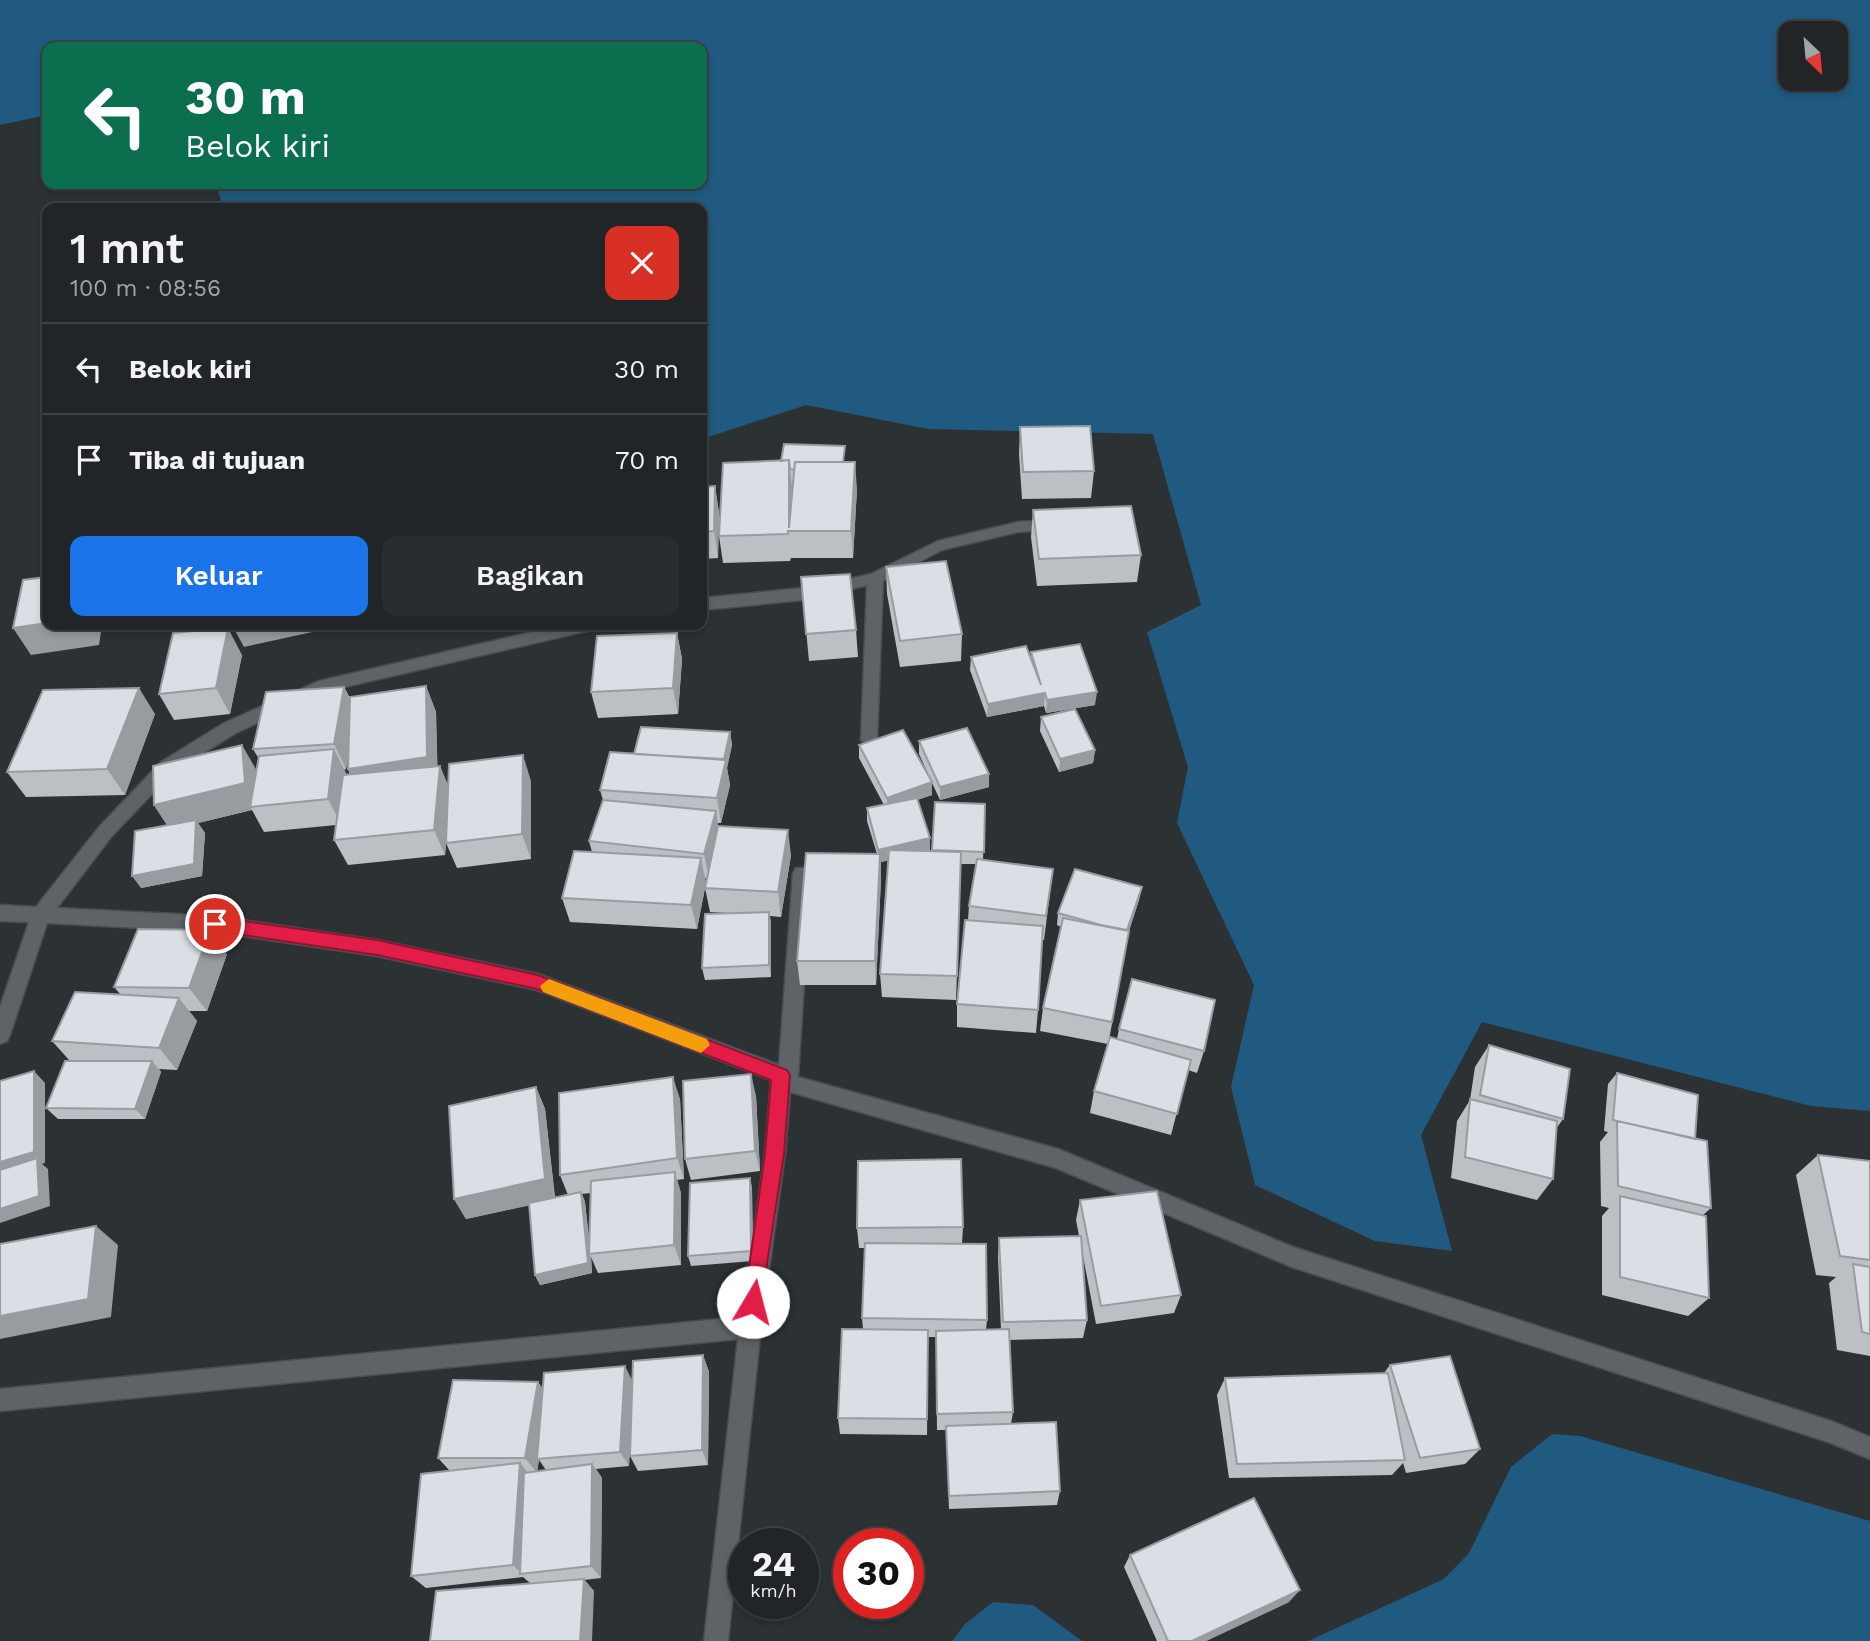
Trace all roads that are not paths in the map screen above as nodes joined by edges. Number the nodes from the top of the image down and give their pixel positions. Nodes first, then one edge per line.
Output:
1 (1074, 524) edge
2 (875, 578) junction
3 (707, 603) edge
4 (565, 630) edge
5 (869, 740) edge
6 (802, 873) edge
7 (0, 913) edge
8 (40, 916) junction
9 (0, 1035) edge
10 (784, 1079) junction
11 (750, 1326) junction
12 (0, 1399) edge
13 (1870, 1448) edge
14 (716, 1641) edge

1 - 2 street
2 - 3 street
2 - 5 street
4 - 8 street
6 - 10 street
7 - 8 street
8 - 9 street
8 - 10 street
10 - 11 street
10 - 13 street
11 - 12 street
11 - 14 street

